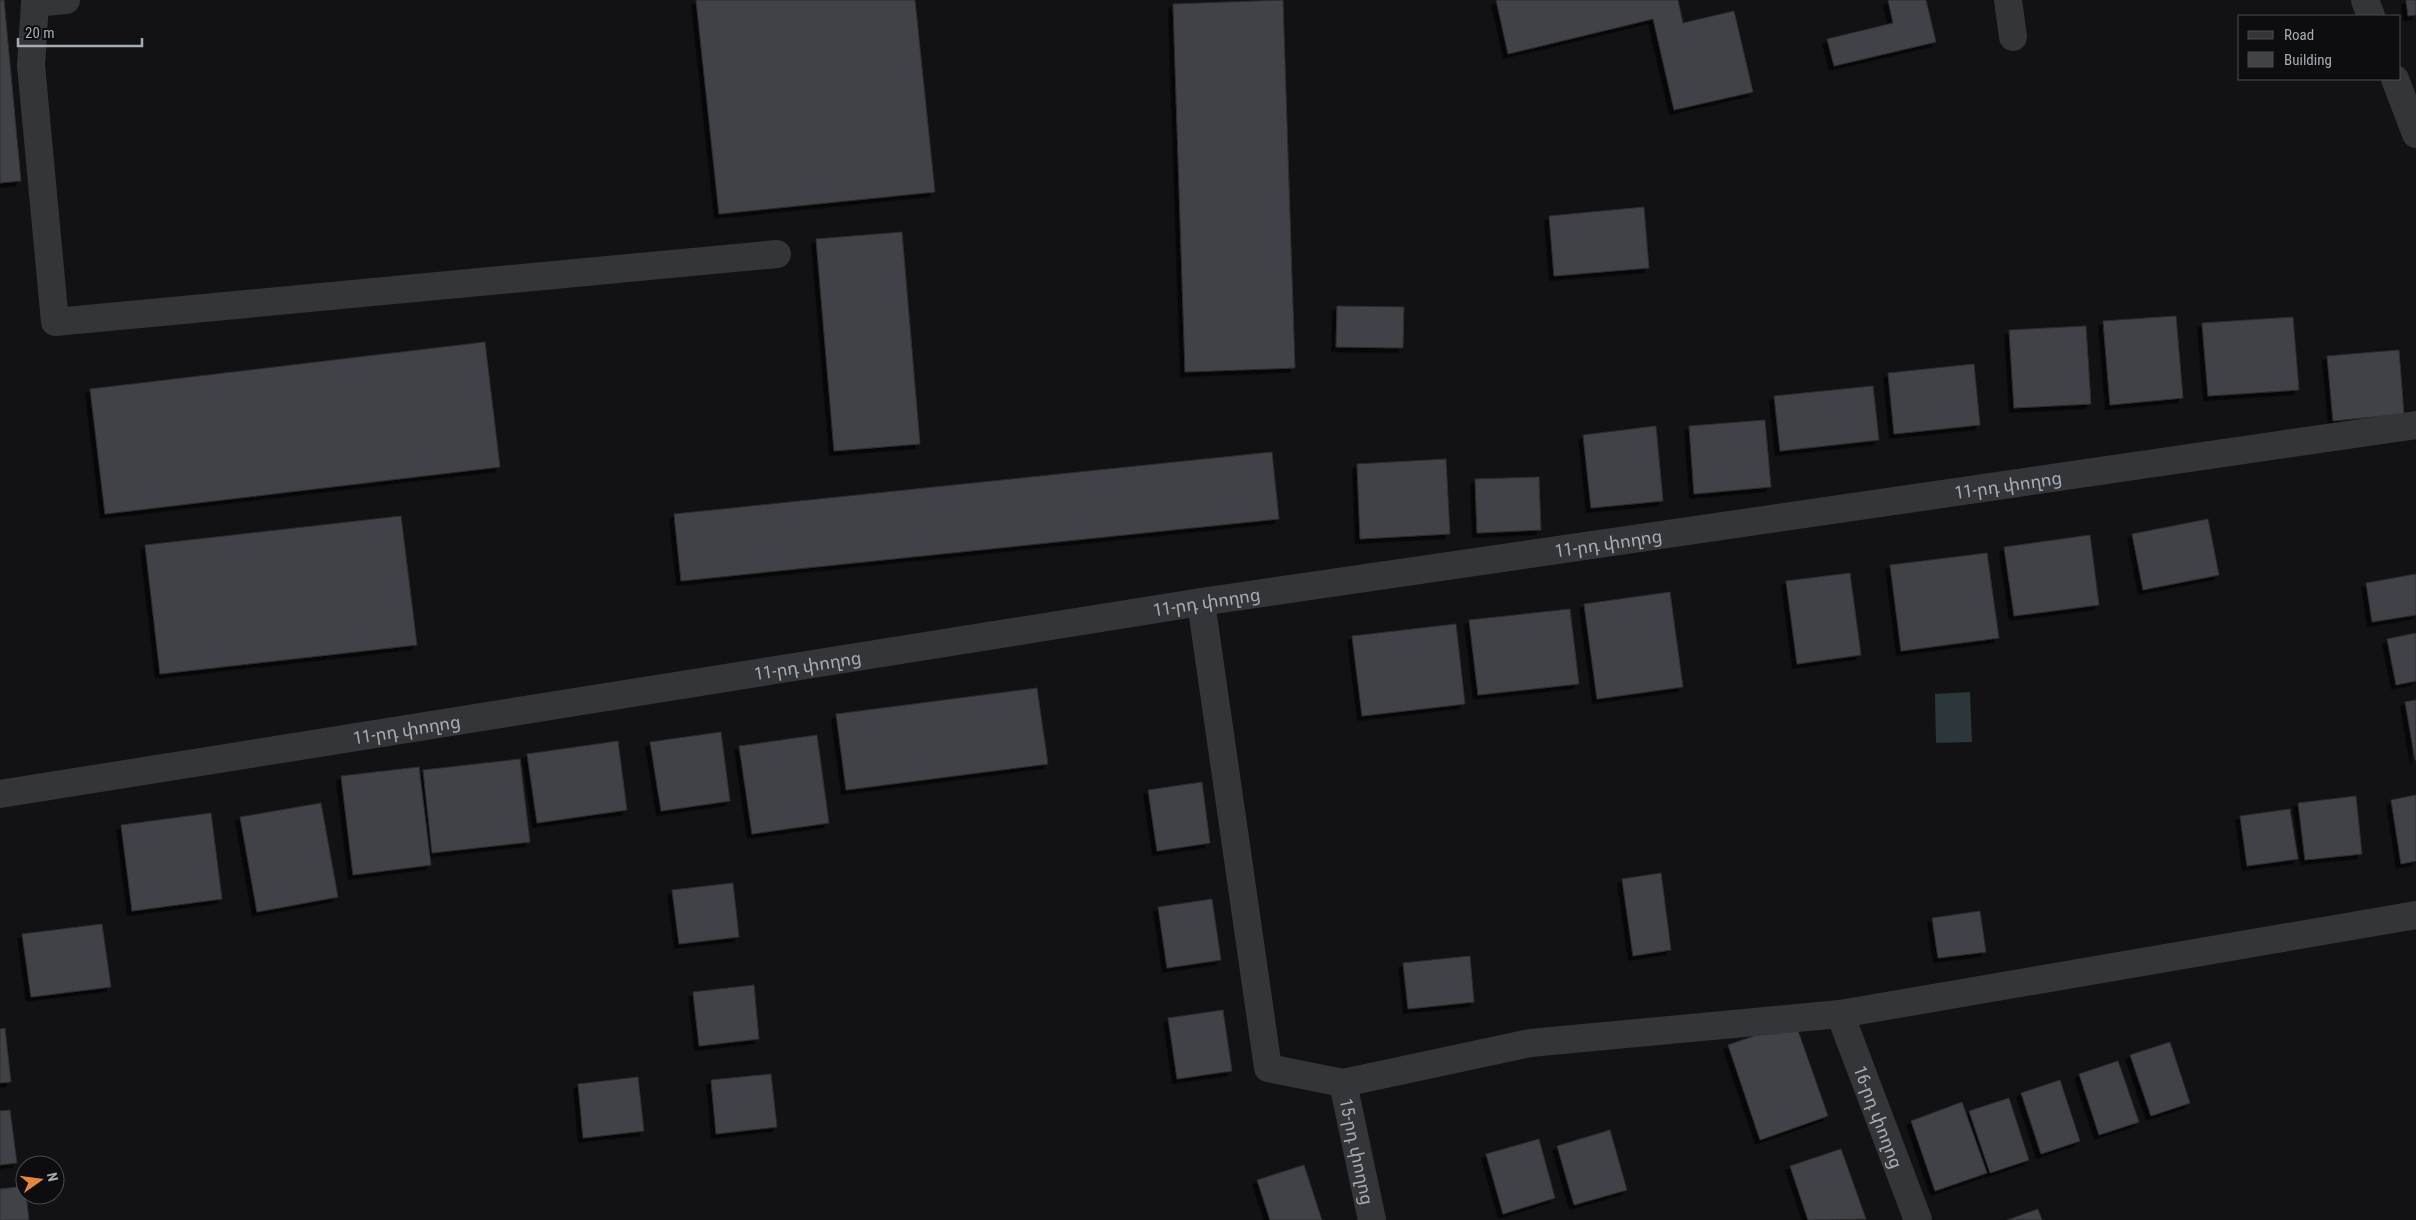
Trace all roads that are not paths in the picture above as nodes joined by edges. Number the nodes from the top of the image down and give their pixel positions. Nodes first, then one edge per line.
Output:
1 (66, 0) edge
2 (2008, 0) edge
3 (2365, 0) edge
4 (2371, 15) edge
5 (2013, 37) dead end
6 (2395, 80) edge
7 (2416, 134) edge
8 (777, 254) dead end
9 (2416, 425) edge
10 (1201, 602) junction
11 (0, 790) edge
12 (2416, 915) edge
13 (1840, 1014) junction
14 (1343, 1082) junction
15 (1372, 1220) edge
16 (1918, 1220) edge

1 - 8 street
2 - 5 street
3 - 4 street
6 - 7 street
9 - 10 street, 11-րդ փողոց
10 - 11 street, 11-րդ փողոց
10 - 14 street
12 - 13 street
13 - 14 street
13 - 16 street, 16-րդ փողոց
14 - 15 street, 15-րդ փողոց

